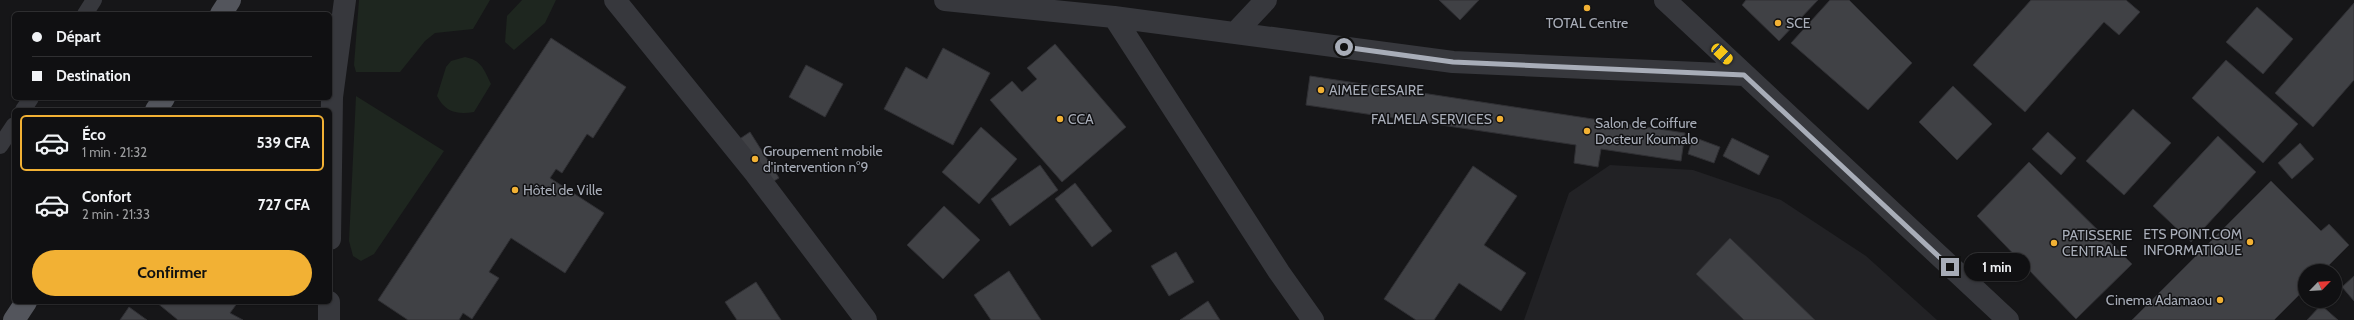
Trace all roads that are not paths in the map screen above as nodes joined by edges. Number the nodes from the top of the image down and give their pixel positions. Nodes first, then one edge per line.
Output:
1 (94, 0) edge
2 (230, 0) edge
3 (345, 0) edge
4 (615, 0) edge
5 (945, 0) edge
6 (1266, 0) edge
7 (1665, 0) edge
8 (86, 12) edge
9 (222, 12) edge
10 (1114, 17) junction
11 (1235, 33) junction
12 (1744, 75) junction
13 (332, 98) edge
14 (12, 128) edge
15 (0, 146) edge
16 (25, 304) edge
17 (329, 304) edge
18 (14, 320) edge
19 (329, 320) edge
20 (866, 320) edge
21 (1313, 320) edge
22 (2008, 320) edge

1 - 8 lane
2 - 9 main road
3 - 13 street
4 - 20 street
5 - 10 street
6 - 11 street
7 - 12 street
10 - 11 street
10 - 21 street
11 - 12 street
12 - 22 street
14 - 15 lane
16 - 18 main road
17 - 19 street

